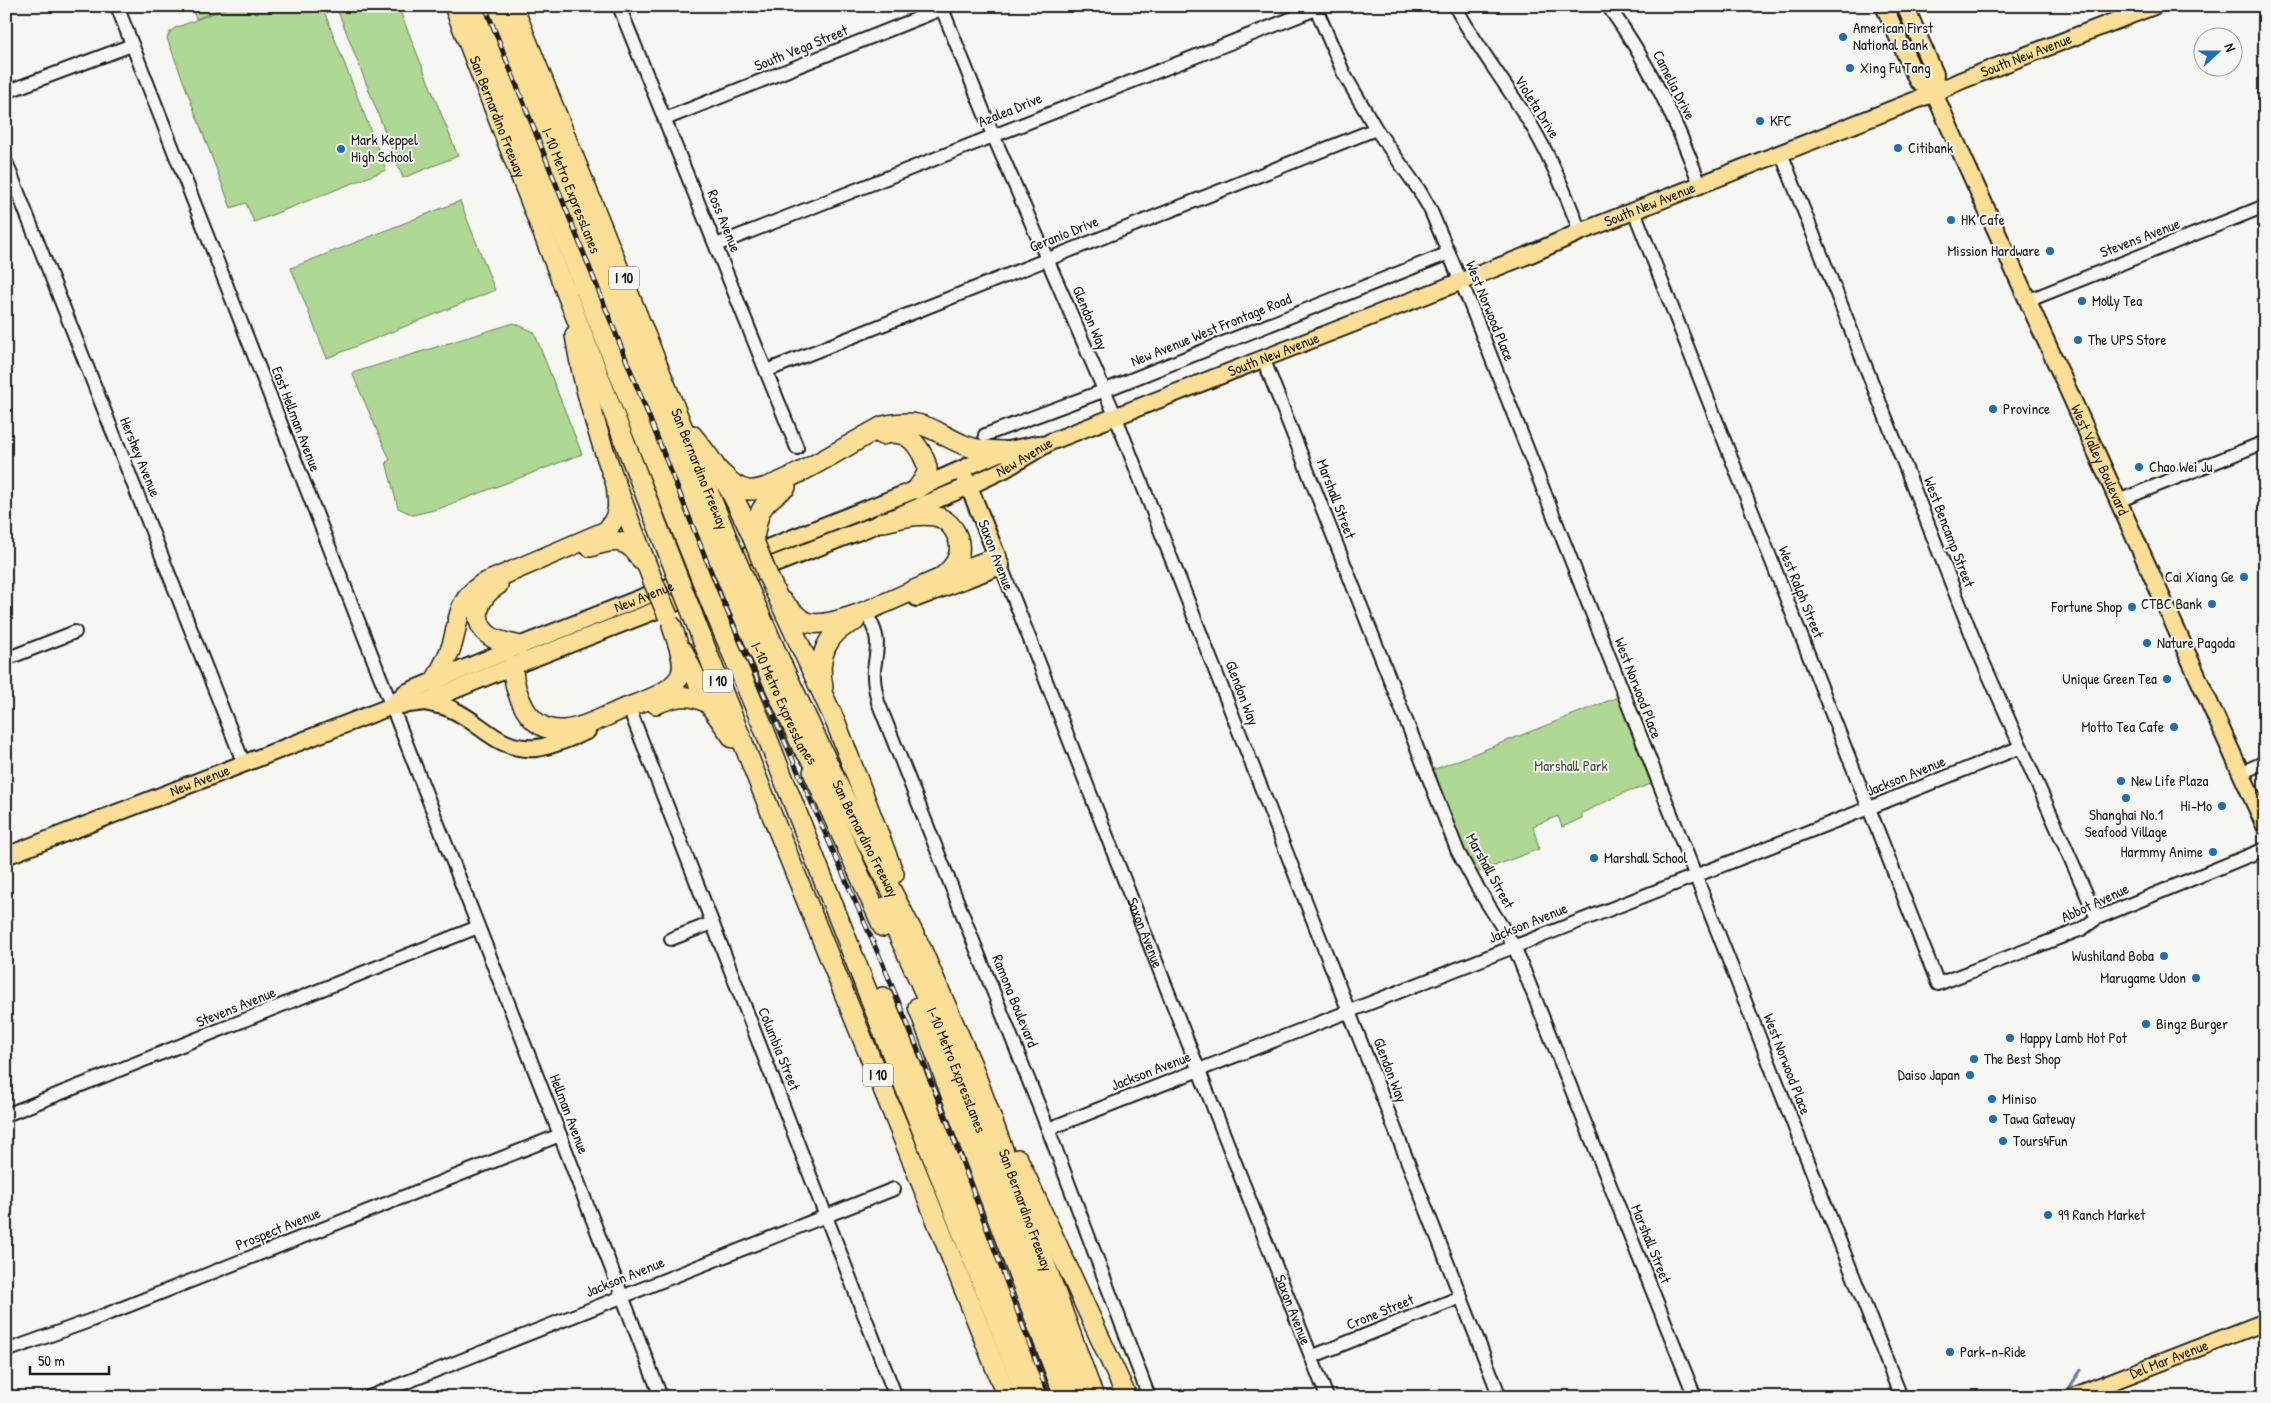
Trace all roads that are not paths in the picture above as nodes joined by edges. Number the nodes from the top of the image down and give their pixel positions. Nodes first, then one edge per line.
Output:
1 (117, 6) edge
2 (454, 6) edge
3 (472, 6) edge
4 (497, 6) edge
5 (513, 6) edge
6 (619, 6) edge
7 (1455, 6) edge
8 (1608, 6) edge
9 (1884, 6) edge
10 (1905, 6) edge
11 (2154, 6) edge
12 (944, 7) edge
13 (1315, 8) edge
14 (132, 45) junction
15 (6, 92) edge
16 (1934, 93) junction
17 (665, 120) junction
18 (1376, 129) junction
19 (992, 135) junction
20 (1782, 153) junction
21 (6, 162) edge
22 (1700, 185) junction
23 (2265, 206) edge
24 (1634, 211) junction
25 (1580, 232) junction
26 (716, 244) junction
27 (1449, 253) junction
28 (1047, 258) junction
29 (1460, 281) junction
30 (569, 299) junction
31 (2027, 301) junction
32 (1263, 358) junction
33 (766, 371) junction
34 (1103, 391) junction
35 (1116, 415) junction
36 (683, 426) junction
37 (985, 435) dead end
38 (1050, 442) junction
39 (2265, 442) edge
40 (797, 448) dead end
41 (1003, 451) junction
42 (961, 468) junction
43 (719, 471) junction
44 (616, 484) junction
45 (969, 486) junction
46 (918, 489) junction
47 (2118, 501) junction
48 (883, 522) junction
49 (754, 541) junction
50 (725, 554) junction
51 (999, 562) junction
52 (942, 578) junction
53 (653, 581) junction
54 (740, 588) junction
55 (776, 595) junction
56 (868, 616) junction
57 (670, 621) junction
58 (75, 632) dead end
59 (519, 646) junction
60 (6, 659) edge
61 (513, 666) junction
62 (435, 681) junction
63 (425, 702) junction
64 (708, 703) junction
65 (392, 706) junction
66 (827, 706) junction
67 (632, 714) junction
68 (762, 724) junction
69 (2021, 747) junction
70 (802, 748) junction
71 (746, 754) junction
72 (2265, 762) edge
73 (244, 764) junction
74 (2241, 773) junction
75 (1870, 808) junction
76 (2265, 826) edge
77 (445, 843) joint
78 (2265, 849) edge
79 (6, 856) edge
80 (1695, 876) junction
81 (2097, 918) junction
82 (712, 923) junction
83 (478, 927) junction
84 (671, 939) dead end
85 (1514, 946) junction
86 (920, 948) junction
87 (1938, 984) joint
88 (1349, 1011) junction
89 (972, 1065) junction
90 (1198, 1070) junction
91 (6, 1115) edge
92 (1048, 1129) junction
93 (560, 1135) junction
94 (894, 1189) dead end
95 (826, 1215) junction
96 (622, 1296) junction
97 (1462, 1297) junction
98 (2265, 1322) edge
99 (6, 1351) edge
100 (1311, 1357) junction
101 (2097, 1392) edge
102 (2074, 1396) edge
103 (369, 1397) edge
104 (661, 1397) edge
105 (896, 1397) edge
106 (1007, 1397) edge
107 (1027, 1397) edge
108 (1042, 1397) edge
109 (1065, 1397) edge
110 (1077, 1397) edge
111 (1094, 1397) edge
112 (1126, 1397) edge
113 (1149, 1397) edge
114 (1327, 1397) edge
115 (1500, 1397) edge
116 (1695, 1397) edge
117 (1901, 1397) edge

1 - 14 street, East Hellman Avenue
2 - 30 highway, San Bernardino Freeway / I 10
3 - 68 highway, I-10 Metro ExpressLanes, bridge
4 - 50 highway, I-10 Metro ExpressLanes
5 - 36 highway, San Bernardino Freeway / I 10
6 - 17 street, Ross Avenue
7 - 25 street, Violeta Drive
8 - 22 street, Camelia Drive
9 - 16 main road
10 - 16 main road
11 - 16 main road, South New Avenue
12 - 17 street, South Vega Street
12 - 19 street, Glendon Way
13 - 18 street, West Norwood Place
13 - 19 street, Azalea Drive
14 - 15 street
14 - 65 street, East Hellman Avenue
16 - 20 main road, South New Avenue
16 - 31 main road, West Valley Boulevard
17 - 26 street, Ross Avenue
18 - 27 street, West Norwood Place
18 - 28 street, Geranio Drive
19 - 26 street, Azalea Drive
19 - 28 street, Glendon Way
20 - 22 main road, South New Avenue
20 - 69 street, West Bencamp Street
21 - 73 street, Hershey Avenue
22 - 24 main road, South New Avenue
23 - 31 street, Stevens Avenue
24 - 25 main road, South New Avenue
24 - 75 street, West Ralph Street
25 - 29 main road, South New Avenue
26 - 33 street, Ross Avenue
27 - 29 street, West Norwood Place
27 - 34 street, New Avenue West Frontage Road
28 - 33 street, Geranio Drive
28 - 34 street, Glendon Way
29 - 32 main road, South New Avenue
29 - 80 street, West Norwood Place
30 - 44 highway
30 - 71 highway, San Bernardino Freeway / I 10, bridge
31 - 47 main road, West Valley Boulevard
32 - 35 main road, South New Avenue
32 - 85 street, Marshall Street
33 - 40 street, Ross Avenue
34 - 35 street, Glendon Way
34 - 37 street, New Avenue West Frontage Road
35 - 38 main road
35 - 88 street, Glendon Way
36 - 43 highway
36 - 50 highway, San Bernardino Freeway / I 10
38 - 41 main road, New Avenue
38 - 45 main road, New Avenue
39 - 47 street
41 - 42 main road, New Avenue
41 - 43 highway
42 - 45 main road, Saxon Avenue
42 - 46 main road, New Avenue
43 - 49 highway
44 - 53 highway
44 - 62 highway
45 - 48 main road, New Avenue
45 - 51 main road, Saxon Avenue
46 - 49 highway
46 - 59 main road, New Avenue
47 - 74 main road, West Valley Boulevard
48 - 52 highway
48 - 61 main road, New Avenue
49 - 55 highway, bridge
50 - 54 highway, San Bernardino Freeway / I 10, bridge
51 - 52 highway
51 - 56 main road
51 - 90 street, Saxon Avenue
52 - 55 highway
53 - 57 highway, bridge
53 - 59 highway
54 - 70 highway, I-10 Metro ExpressLanes
54 - 86 highway, San Bernardino Freeway / I 10
55 - 66 highway
56 - 66 highway
56 - 92 street, Ramona Boulevard
57 - 61 highway
57 - 64 highway
58 - 60 street
59 - 62 main road, New Avenue
61 - 63 main road, New Avenue
62 - 65 main road, New Avenue
63 - 65 main road, New Avenue
63 - 67 main road
64 - 67 highway
64 - 71 highway
65 - 73 main road, New Avenue
65 - 77 street, East Hellman Avenue
66 - 86 highway
67 - 82 street, Columbia Street
68 - 107 highway, I-10 Metro ExpressLanes
68 - 108 highway
69 - 75 street, Jackson Avenue
69 - 81 street, West Bencamp Street
70 - 109 highway
70 - 110 highway, I-10 Metro ExpressLanes
71 - 106 highway, San Bernardino Freeway / I 10
72 - 74 street
73 - 79 main road, New Avenue
74 - 76 main road, West Valley Boulevard
75 - 80 street, Jackson Avenue
75 - 87 street, West Ralph Street
77 - 83 street, Hellman Avenue
78 - 81 street, Abbot Avenue
80 - 85 street, Jackson Avenue
80 - 117 street, West Norwood Place
81 - 87 street, Abbot Avenue
82 - 84 street
82 - 95 street, Columbia Street
83 - 91 street, Stevens Avenue
83 - 93 street, Hellman Avenue
85 - 88 street, Jackson Avenue
85 - 116 street, Marshall Street
86 - 89 highway, San Bernardino Freeway / I 10
88 - 90 street, Jackson Avenue
88 - 97 street, Glendon Way
89 - 111 highway, San Bernardino Freeway / I 10
89 - 112 highway
90 - 92 street, Jackson Avenue
90 - 100 street, Saxon Avenue
92 - 113 street, Ramona Boulevard
93 - 96 street, Hellman Avenue
93 - 99 street, Prospect Avenue
94 - 95 street, Jackson Avenue
95 - 96 street, Jackson Avenue
95 - 105 street, Columbia Street
96 - 103 street, Jackson Avenue
96 - 104 street, Hellman Avenue
97 - 100 street, Crone Street
97 - 115 street, Glendon Way
98 - 101 main road, Del Mar Avenue
100 - 114 street, Saxon Avenue
101 - 102 main road, Del Mar Avenue

